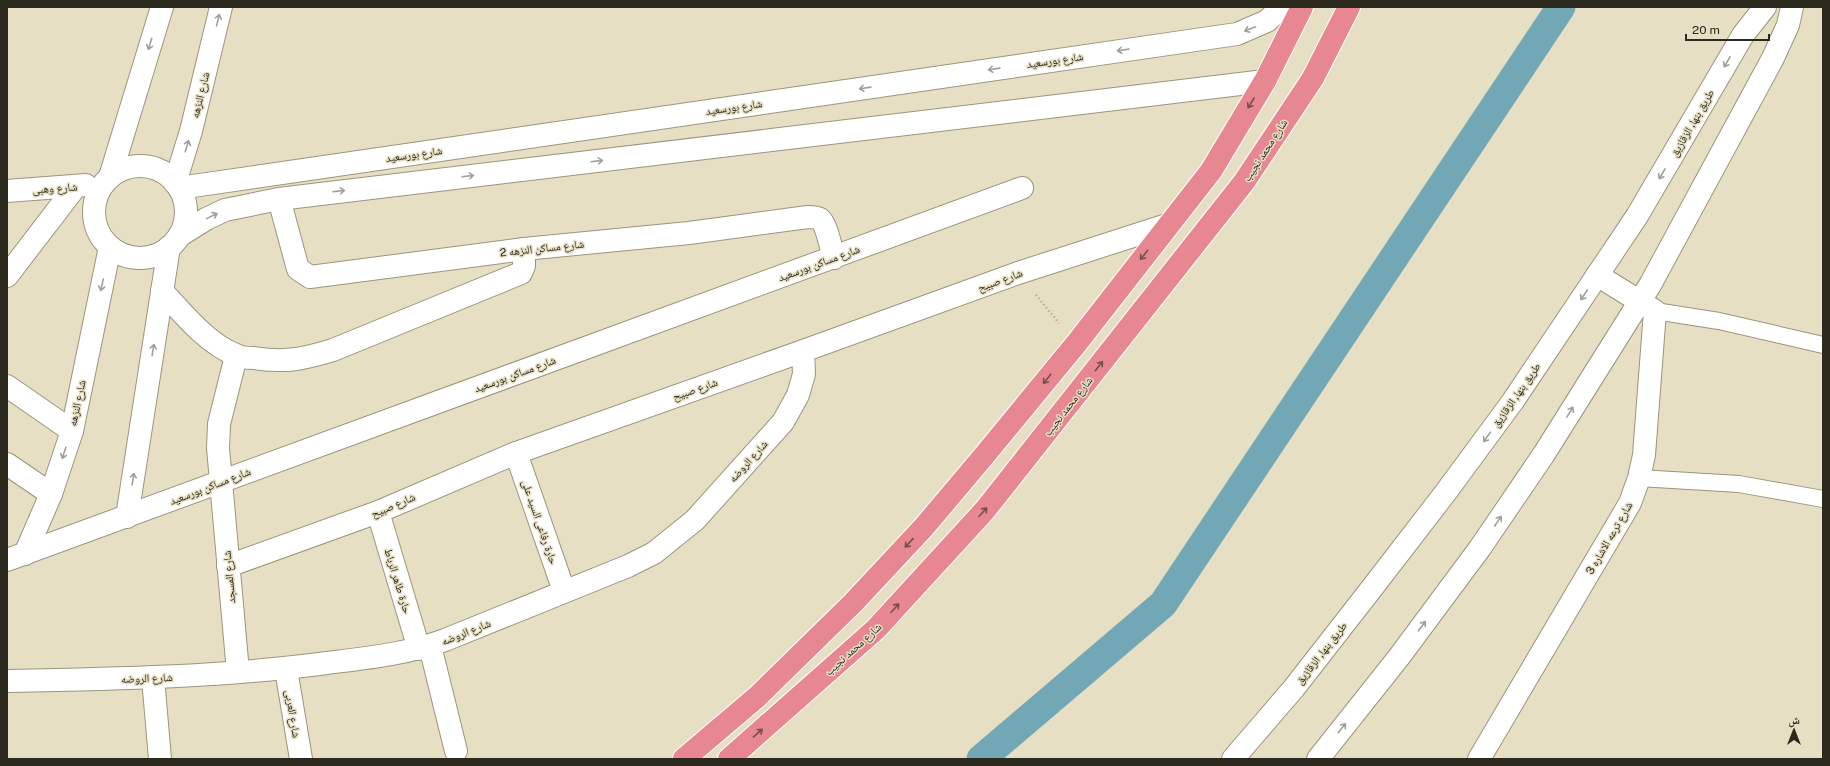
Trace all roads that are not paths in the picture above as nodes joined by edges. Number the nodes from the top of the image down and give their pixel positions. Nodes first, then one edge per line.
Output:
1 (162, 7) edge
2 (222, 7) edge
3 (1282, 7) edge
4 (1302, 7) edge
5 (1349, 7) edge
6 (1765, 7) edge
7 (1792, 7) edge
8 (1265, 81) junction
9 (107, 180) junction
10 (76, 186) junction
11 (177, 186) junction
12 (1022, 188) dead end
13 (7, 191) edge
14 (279, 199) junction
15 (1168, 225) junction
16 (174, 242) junction
17 (110, 247) junction
18 (524, 249) junction
19 (834, 258) junction
20 (1597, 275) junction
21 (7, 276) edge
22 (162, 290) junction
23 (1647, 306) junction
24 (1823, 345) edge
25 (803, 352) junction
26 (236, 356) junction
27 (7, 386) edge
28 (72, 431) junction
29 (516, 453) junction
30 (983, 457) junction
31 (7, 464) edge
32 (1011, 478) junction
33 (1639, 478) junction
34 (220, 482) junction
35 (51, 494) junction
36 (1823, 499) edge
37 (378, 512) junction
38 (127, 517) junction
39 (924, 527) junction
40 (949, 549) junction
41 (16, 557) edge
42 (228, 566) junction
43 (564, 591) junction
44 (425, 648) junction
45 (286, 669) junction
46 (238, 672) junction
47 (153, 678) junction
48 (7, 681) edge
49 (456, 751) dead end
50 (160, 759) edge
51 (301, 759) edge
52 (684, 759) edge
53 (729, 759) edge
54 (1234, 759) edge
55 (1318, 759) edge
56 (1479, 759) edge

1 -> 9 street
11 -> 2 street, شارع النزهه
3 -> 11 street, شارع بورسعيد
4 - 8 highway
32 -> 5 highway, شارع محمد نجيب
6 -> 20 street, طريق بنها, الزقازيق
7 - 23 street
14 -> 8 street
8 -> 15 highway
9 - 10 street, شارع وهبى
9 - 11 street
9 - 17 street
10 - 13 street, شارع وهبى
10 - 21 street
11 - 16 street
12 - 19 street, شارع مساكن بورسعيد
16 -> 14 street
14 - 18 street, شارع مساكن النزهه 2
15 - 25 street, شارع صبيح
15 -> 30 highway
16 - 17 street
16 - 22 street
17 -> 28 street, شارع النزهه
18 - 19 street, شارع مساكن النزهه 2
18 - 26 street
19 - 34 street, شارع مساكن بورسعيد
20 - 23 street
20 -> 54 street, طريق بنها, الزقازيق
22 - 26 street
38 -> 22 street
23 - 24 lane
23 - 33 street, شارع ترعه الاشاره 3
55 -> 23 street
25 - 29 street, شارع صبيح
25 - 43 street, شارع الروضه
26 - 34 street, شارع المسجد
27 - 28 street
28 -> 35 street, شارع النزهه
29 - 37 street, شارع صبيح
29 - 43 street, حارة رفاعى السيد على
30 - 32 highway
30 - 39 highway
31 - 35 street
40 -> 32 highway, شارع محمد نجيب
33 - 36 lane
33 - 56 street, شارع ترعه الاشاره 3
34 - 38 street, شارع مساكن بورسعيد
34 - 42 street, شارع المسجد
35 - 41 street, شارع النزهه
37 - 42 street, شارع صبيح
37 - 44 street, حارة طاهر الرباط
38 - 41 street, شارع مساكن بورسعيد
39 - 40 highway
39 -> 52 highway
53 -> 40 highway, شارع محمد نجيب
42 - 46 street, شارع المسجد
43 - 44 street, شارع الروضه
44 - 45 street, شارع الروضه
44 - 49 street, حارة طاهر الرباط
45 - 46 street, شارع الروضه
45 - 51 street, شارع العربى
46 - 47 street, شارع الروضه
47 - 48 street, شارع الروضه
47 - 50 street

